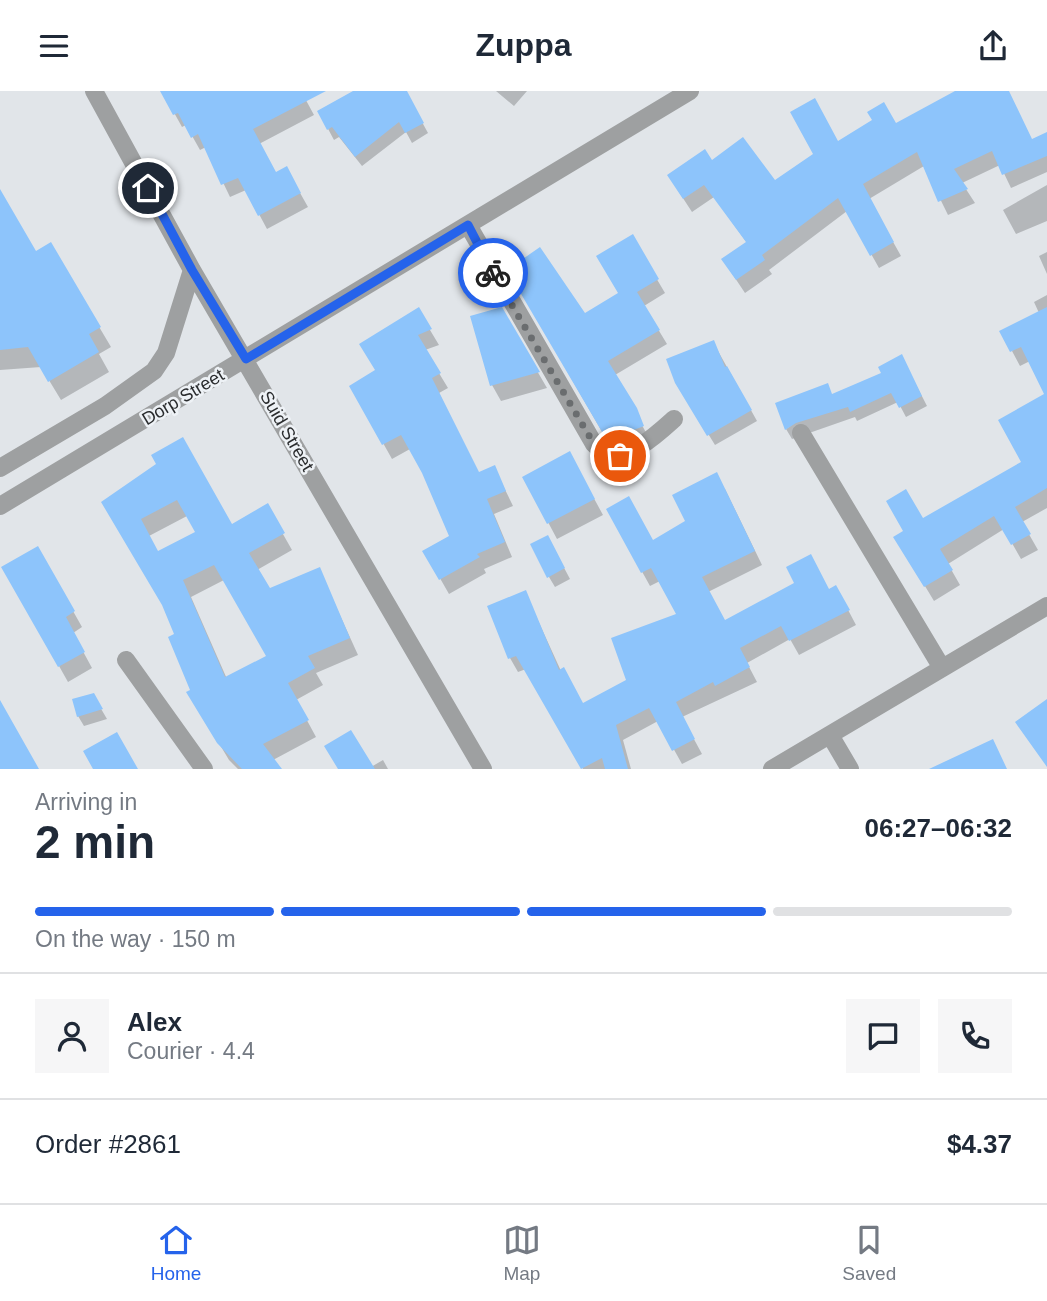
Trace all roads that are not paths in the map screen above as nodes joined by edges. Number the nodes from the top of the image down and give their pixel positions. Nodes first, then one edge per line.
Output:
1 (94, 91) edge
2 (690, 91) edge
3 (468, 225) junction
4 (192, 270) junction
5 (246, 359) junction
6 (674, 419) dead end
7 (801, 433) dead end
8 (0, 468) edge
9 (0, 506) edge
10 (1047, 606) edge
11 (126, 660) dead end
12 (942, 668) junction
13 (830, 735) junction
14 (204, 769) edge
15 (483, 769) edge
16 (772, 769) edge
17 (850, 769) edge

1 - 4 street, Suid Street
2 - 3 street, Dorp Street
3 - 5 street, Dorp Street
3 - 6 street
4 - 5 street, Suid Street
4 - 8 street, Dorp Street
5 - 9 street, Dorp Street
5 - 15 street, Suid Street
7 - 12 street
10 - 12 street
11 - 14 street
12 - 13 street
13 - 16 street
13 - 17 street

